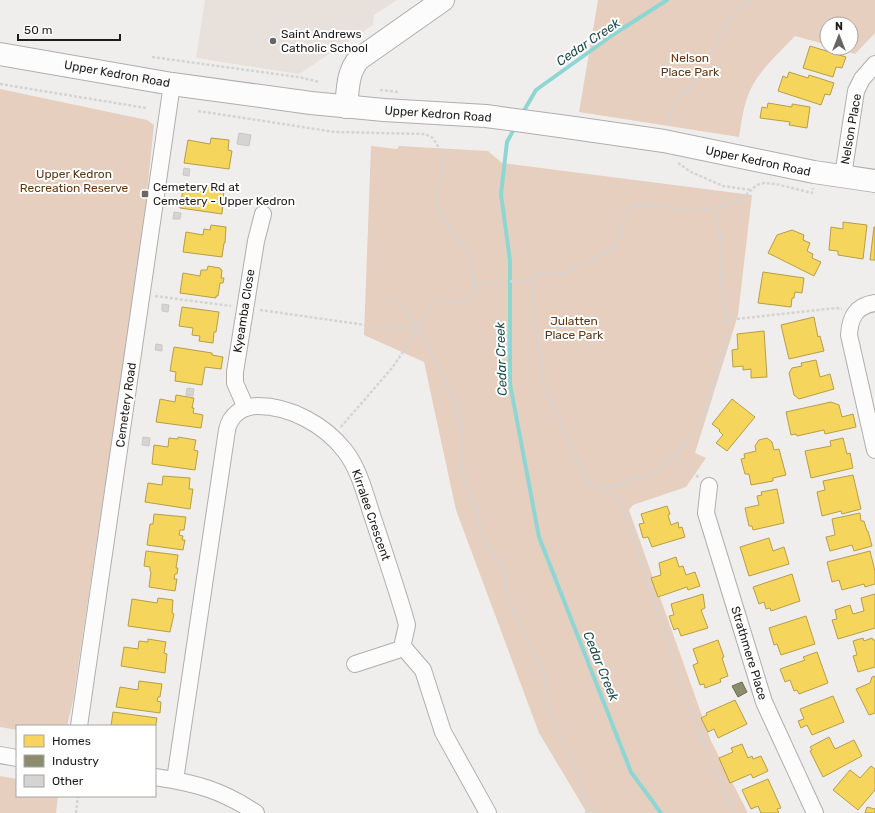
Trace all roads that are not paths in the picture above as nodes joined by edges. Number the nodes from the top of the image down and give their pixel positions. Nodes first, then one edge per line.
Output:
1 (443, 0) edge
2 (0, 54) edge
3 (875, 64) edge
4 (172, 84) junction
5 (346, 107) junction
6 (843, 176) junction
7 (875, 181) edge
8 (263, 214) dead end
9 (875, 303) edge
10 (246, 408) junction
11 (875, 450) edge
12 (709, 486) road end
13 (404, 648) junction
14 (355, 664) dead end
15 (79, 725) edge
16 (0, 756) edge
17 (16, 758) edge
18 (156, 777) edge
19 (175, 780) junction
20 (256, 813) edge
21 (488, 813) edge
22 (816, 813) edge

1 - 5 main road
2 - 4 main road, Upper Kedron Road
3 - 6 street, Nelson Place
4 - 5 main road, Upper Kedron Road
4 - 15 street, Cemetery Road
5 - 6 main road, Upper Kedron Road
6 - 7 main road, Upper Kedron Road
8 - 10 street, Kyeamba Close
9 - 11 street
10 - 13 street, Kirralee Crescent
10 - 19 street
12 - 22 street, Strathmere Place
13 - 14 street
13 - 21 street
16 - 17 street
18 - 19 street
19 - 20 street

